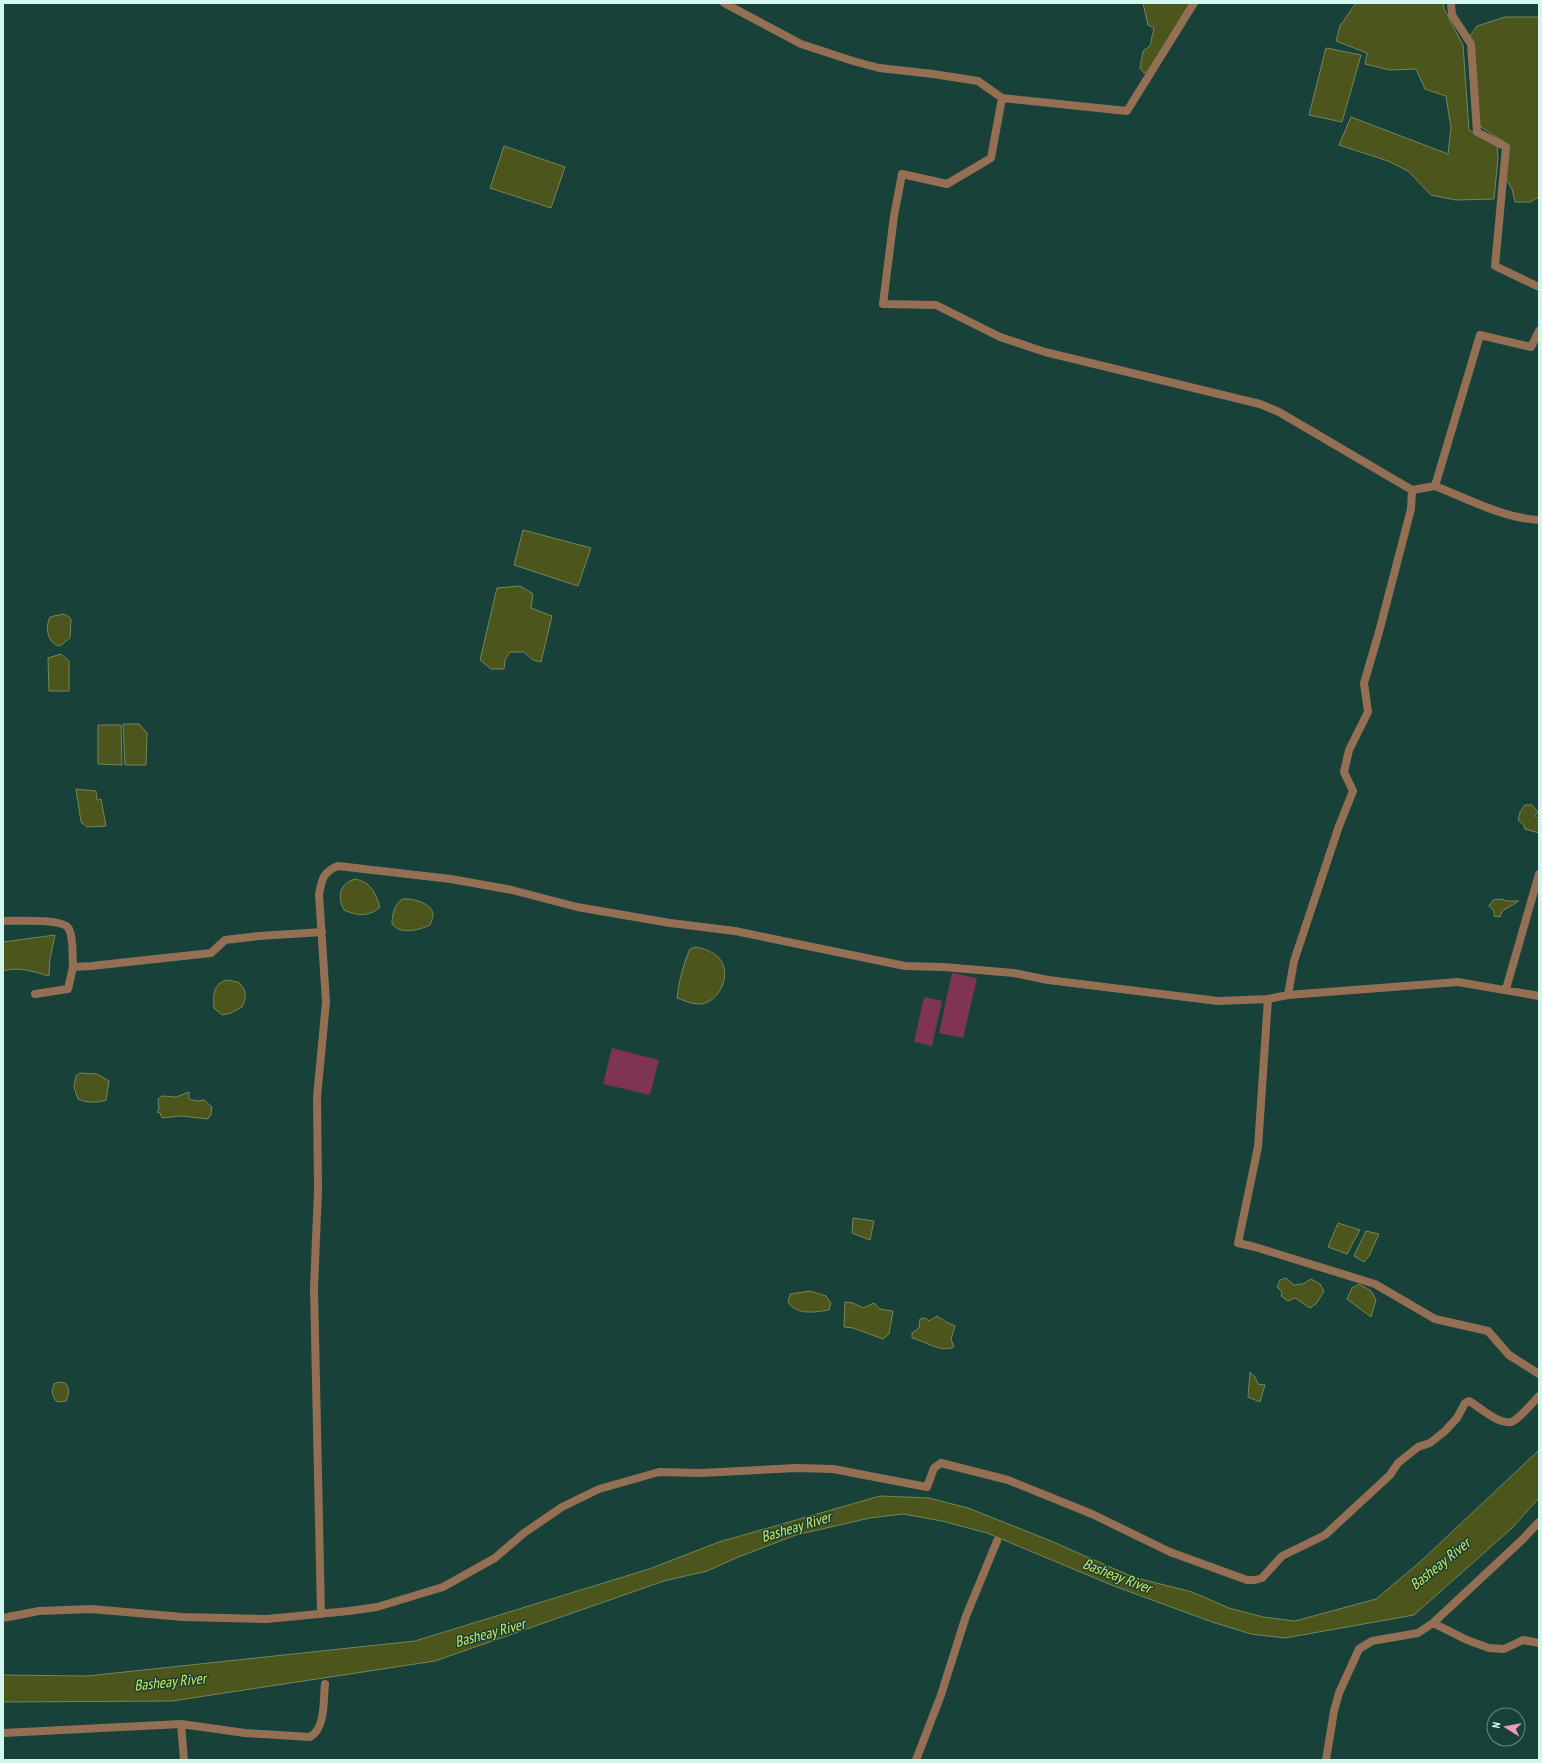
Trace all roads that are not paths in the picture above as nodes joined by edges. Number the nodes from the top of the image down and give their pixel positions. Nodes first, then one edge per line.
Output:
1 (724, 3) edge
2 (1194, 3) edge
3 (1452, 3) edge
4 (1002, 98) junction
5 (1539, 287) edge
6 (1539, 331) edge
7 (1435, 486) junction
8 (1412, 490) junction
9 (1539, 520) edge
10 (1539, 874) edge
11 (3, 921) edge
12 (322, 932) junction
13 (73, 967) junction
14 (1506, 989) junction
15 (34, 994) dead end
16 (1288, 995) junction
17 (1539, 996) edge
18 (1268, 999) junction
19 (1539, 1374) edge
20 (1539, 1396) edge
21 (1539, 1522) edge
22 (997, 1541) dead end
23 (321, 1614) junction
24 (3, 1618) edge
25 (1432, 1623) junction
26 (1539, 1643) edge
27 (325, 1684) dead end
28 (181, 1724) junction
29 (3, 1733) edge
30 (184, 1760) edge
31 (916, 1760) edge
32 (1326, 1760) edge

1 - 4 street
2 - 4 street
3 - 5 street
4 - 8 street
6 - 7 street
7 - 8 street
7 - 9 street
8 - 16 street
10 - 14 street
11 - 13 street
12 - 13 street
12 - 18 street
12 - 23 street
13 - 15 street
14 - 16 street
14 - 17 street
16 - 18 street
18 - 19 street
20 - 23 street
21 - 25 street
22 - 31 street
23 - 24 street
25 - 26 street
25 - 32 street
27 - 28 street
28 - 29 street
28 - 30 street

